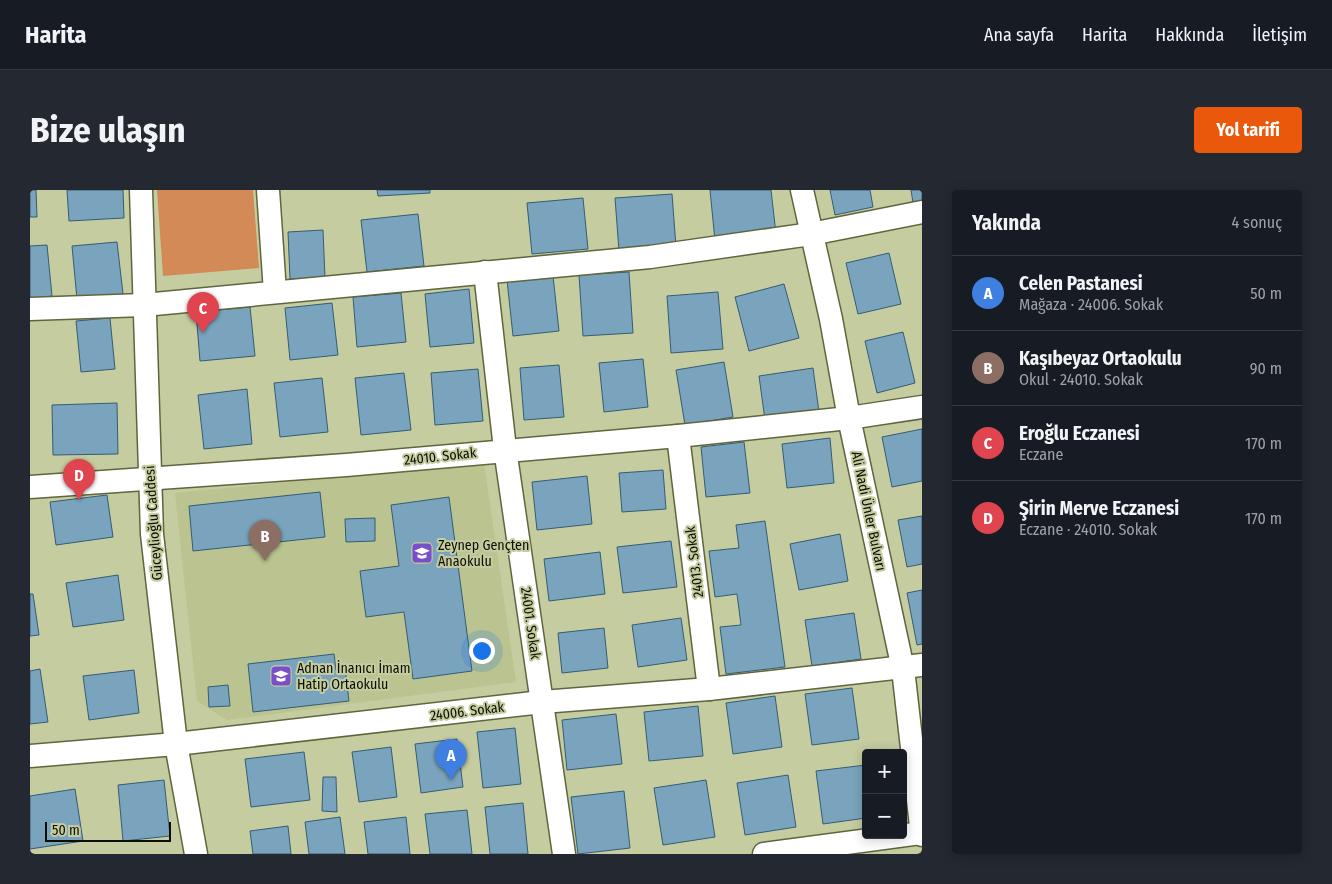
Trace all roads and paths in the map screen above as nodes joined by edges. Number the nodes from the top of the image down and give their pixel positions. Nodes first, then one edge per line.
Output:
1 (141, 190) edge
2 (268, 190) edge
3 (802, 190) edge
4 (922, 212) edge
5 (811, 234) junction
6 (485, 272) junction
7 (274, 292) junction
8 (144, 304) junction
9 (30, 309) edge
10 (922, 407) edge
11 (849, 418) junction
12 (678, 436) junction
13 (505, 450) junction
14 (150, 478) junction
15 (30, 487) edge
16 (913, 667) edge
17 (709, 689) junction
18 (542, 702) junction
19 (176, 744) junction
20 (30, 756) edge
21 (922, 834) edge
22 (196, 854) edge
23 (564, 854) edge
24 (764, 854) edge

1 - 8 street, Güceylioğlu Caddesi
2 - 7 street
3 - 5 street, Ali Nadi Ünler Bulvarı
4 - 5 street
5 - 6 street
5 - 11 street, Ali Nadi Ünler Bulvarı
6 - 7 street
6 - 13 street, 24001. Sokak
7 - 8 street
8 - 9 street
8 - 14 street, Güceylioğlu Caddesi
10 - 11 street, 24010. Sokak
11 - 12 street, 24010. Sokak
11 - 16 street, Ali Nadi Ünler Bulvarı
12 - 13 street, 24010. Sokak
12 - 17 street, 24013. Sokak
13 - 14 street, 24010. Sokak
13 - 18 street, 24001. Sokak
14 - 15 street, 24010. Sokak
14 - 19 street, Güceylioğlu Caddesi
16 - 17 street, 24006. Sokak
16 - 21 street, Ali Nadi Ünler Bulvarı
17 - 18 street, 24006. Sokak
18 - 19 street, 24006. Sokak
18 - 23 street, 24001. Sokak
19 - 20 street, 24006. Sokak
19 - 22 street, Güceylioğlu Caddesi
21 - 24 street

